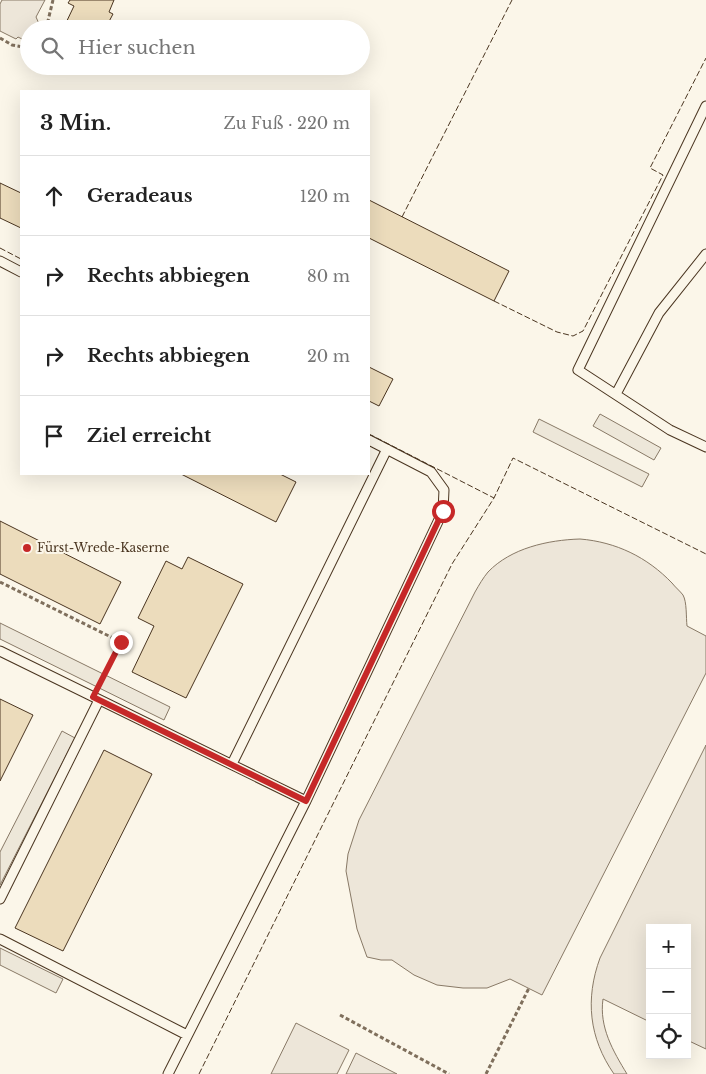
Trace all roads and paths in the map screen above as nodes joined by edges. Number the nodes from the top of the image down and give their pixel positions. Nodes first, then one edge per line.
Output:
1 (53, 0) edge
2 (48, 20) edge
3 (0, 38) edge
4 (20, 46) edge
5 (705, 109) edge
6 (706, 254) edge
7 (0, 261) edge
8 (20, 271) edge
9 (616, 394) junction
10 (370, 440) edge
11 (706, 447) edge
12 (387, 449) junction
13 (0, 582) edge
14 (0, 651) edge
15 (96, 698) junction
16 (232, 764) junction
17 (306, 801) junction
18 (0, 899) edge
19 (0, 939) edge
20 (529, 988) dead end
21 (340, 1015) dead end
22 (187, 1035) junction
23 (168, 1074) edge
24 (449, 1074) edge
25 (486, 1074) edge

1 - 2 path
3 - 4 path
5 - 9 lane
6 - 9 lane
7 - 8 lane
9 - 11 lane
10 - 12 lane
12 - 16 lane
12 - 17 lane
13 - 15 path
14 - 15 lane
15 - 16 lane
15 - 18 lane
16 - 17 lane
17 - 22 lane
19 - 22 lane
20 - 25 path
21 - 24 path
22 - 23 lane

